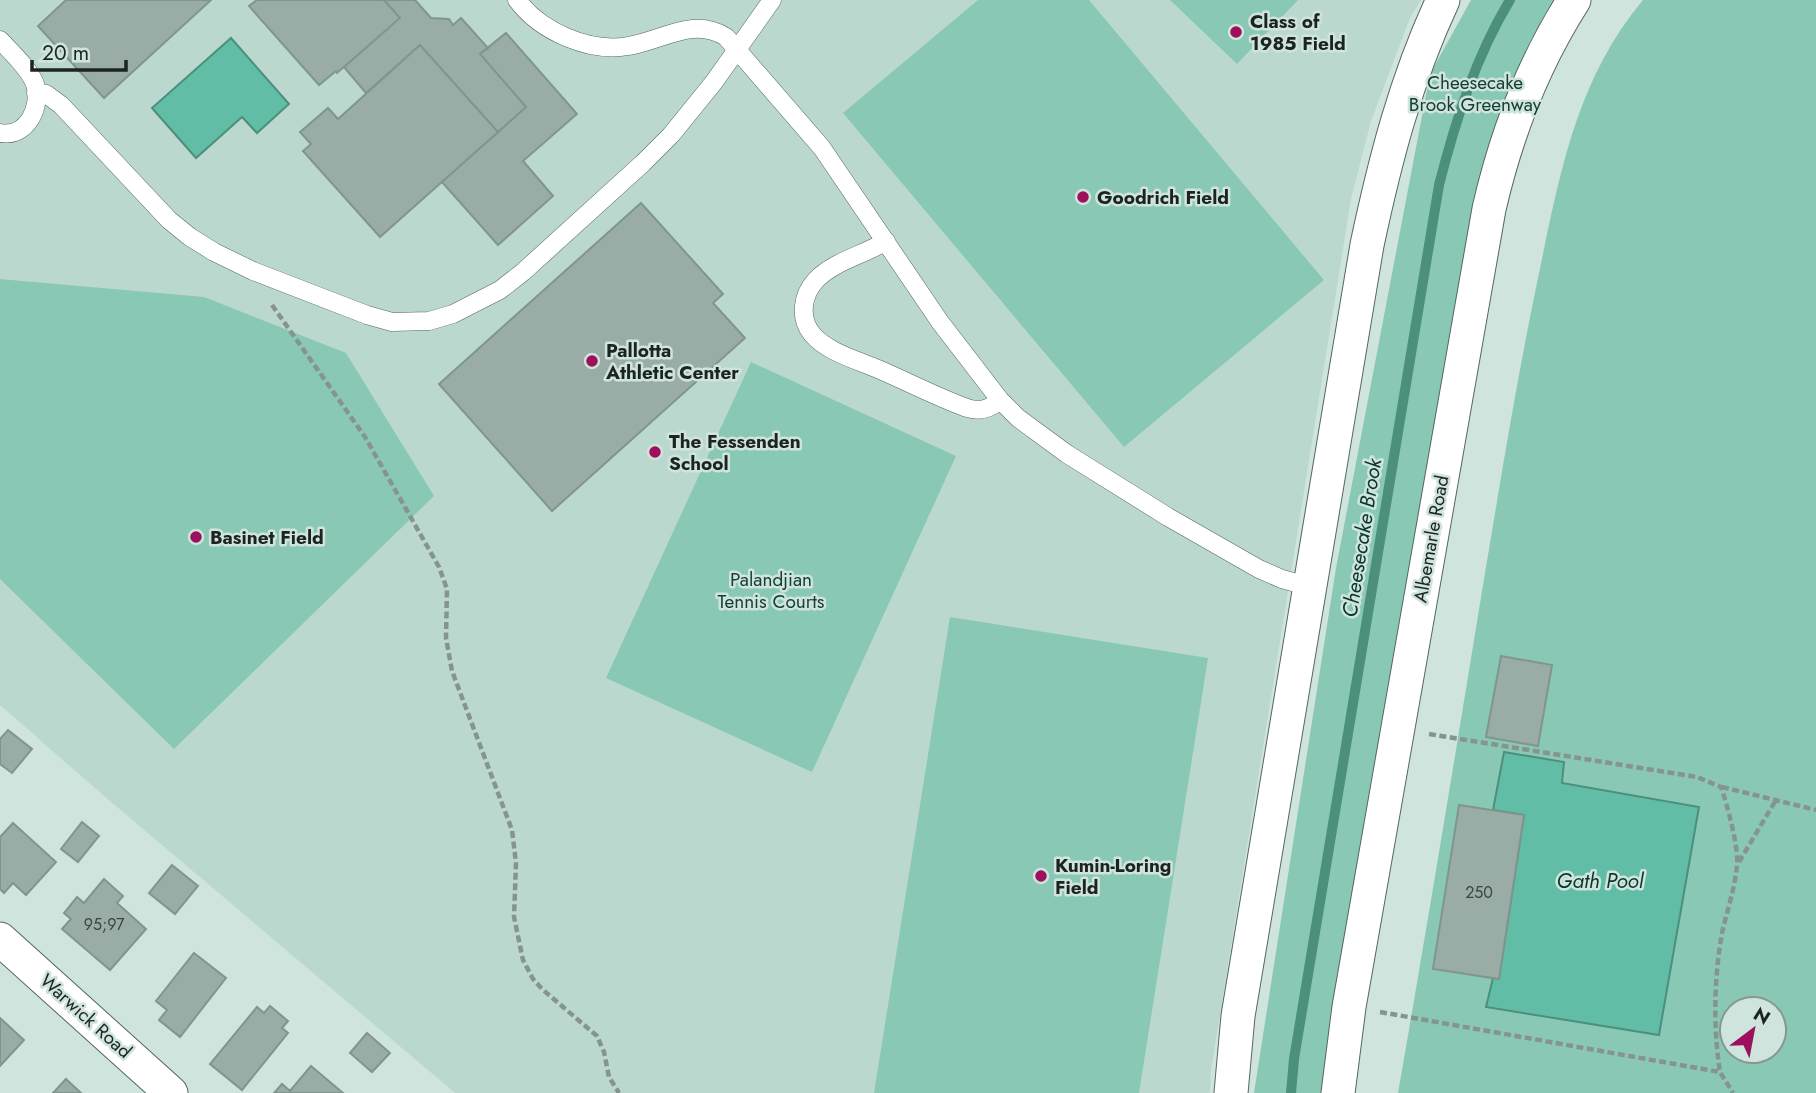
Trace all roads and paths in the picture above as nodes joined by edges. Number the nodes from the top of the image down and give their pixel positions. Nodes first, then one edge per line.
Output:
1 (517, 0) edge
2 (772, 0) edge
3 (1443, 0) edge
4 (1574, 0) edge
5 (0, 40) edge
6 (738, 50) junction
7 (36, 93) junction
8 (0, 133) edge
9 (886, 241) junction
10 (247, 268) junction
11 (1000, 400) junction
12 (1311, 587) junction
13 (1397, 729) junction
14 (1721, 787) junction
15 (1776, 800) junction
16 (1816, 810) edge
17 (1738, 863) junction
18 (0, 939) edge
19 (1349, 1007) junction
20 (1720, 1072) junction
21 (172, 1093) edge
22 (619, 1093) edge
23 (1231, 1093) edge
24 (1338, 1093) edge
25 (1733, 1093) edge

1 - 6 lane
2 - 6 lane
3 - 12 street
4 - 13 street, Albemarle Road
5 - 7 lane
6 - 9 lane
6 - 10 lane
7 - 8 lane
7 - 10 lane
9 - 11 lane
9 - 11 lane
10 - 22 path
11 - 12 lane
12 - 23 street
13 - 14 path
13 - 19 street, Albemarle Road
14 - 15 path
14 - 17 path
15 - 16 path
15 - 17 path
17 - 20 path
18 - 21 street, Warwick Road
19 - 20 path
19 - 24 street, Albemarle Road
20 - 25 path

